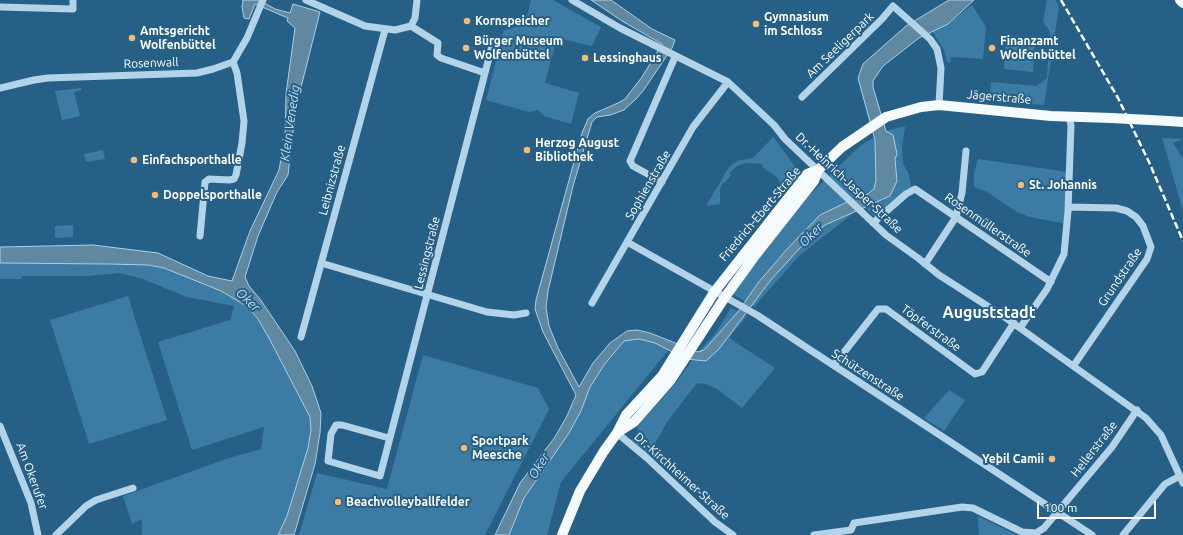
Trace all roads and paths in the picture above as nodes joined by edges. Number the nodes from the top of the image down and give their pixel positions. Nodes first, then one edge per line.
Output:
1 (73, 0) edge
2 (263, 0) edge
3 (306, 0) edge
4 (417, 0) edge
5 (572, 0) edge
6 (1180, 0) edge
7 (1183, 3) edge
8 (0, 7) edge
9 (412, 26) junction
10 (385, 30) junction
11 (492, 46) dead end
12 (673, 56) junction
13 (233, 62) junction
14 (485, 73) junction
15 (728, 82) junction
16 (0, 88) edge
17 (802, 97) dead end
18 (939, 105) junction
19 (1068, 117) junction
20 (1183, 122) edge
21 (966, 151) dead end
22 (818, 170) junction
23 (662, 182) junction
24 (1068, 206) junction
25 (956, 216) junction
26 (873, 223) junction
27 (200, 236) dead end
28 (627, 242) junction
29 (321, 264) junction
30 (925, 264) junction
31 (1051, 282) junction
32 (715, 291) junction
33 (428, 294) junction
34 (725, 297) junction
35 (592, 303) dead end
36 (526, 313) dead end
37 (1017, 326) junction
38 (301, 337) dead end
39 (834, 365) junction
40 (1074, 365) junction
41 (1137, 410) junction
42 (0, 426) edge
43 (617, 433) junction
44 (389, 438) junction
45 (1182, 480) edge
46 (132, 488) dead end
47 (1057, 512) junction
48 (38, 535) edge
49 (56, 535) edge
50 (562, 535) edge
51 (732, 535) edge
52 (814, 535) edge
53 (1092, 535) edge
54 (1123, 535) edge

1 - 8 street
2 - 13 street
3 - 10 street
4 - 9 street
5 - 12 street, Dr.-Heinrich-Jasper-Straße
6 - 7 main road
9 - 10 street
9 - 14 street
10 - 29 street, Leibnizstraße
11 - 14 street, Lessingstraße
12 - 15 street, Dr.-Heinrich-Jasper-Straße
12 - 23 street
13 - 16 street, Rosenwall
13 - 27 street
14 - 33 street, Lessingstraße
15 - 22 street, Dr.-Heinrich-Jasper-Straße
15 - 23 street, Sophienstraße
17 - 18 street, Am Seeligerpark
18 - 19 main road, Jägerstraße
18 - 22 main road, Jägerstraße
19 - 20 main road, Jägerstraße, bridge
19 - 24 street
21 - 25 street
22 - 26 street, Dr.-Heinrich-Jasper-Straße
22 - 32 main road, Friedrich-Ebert-Straße
22 - 34 main road, Friedrich-Ebert-Straße
23 - 28 street, Sophienstraße
24 - 31 street
24 - 40 street, Grundstraße
25 - 26 street, Rosenmüllerstraße
25 - 30 street
25 - 31 street, Rosenmüllerstraße
26 - 30 street, Dr.-Heinrich-Jasper-Straße
28 - 32 street, Schützenstraße
28 - 35 street, Sophienstraße
29 - 33 street
29 - 38 street, Leibnizstraße
30 - 37 street, Dr.-Heinrich-Jasper-Straße
31 - 37 street
32 - 34 street, Schützenstraße
32 - 43 main road, Friedrich-Ebert-Straße
33 - 36 street
33 - 44 street, Lessingstraße
34 - 39 street, Schützenstraße
34 - 43 main road, Friedrich-Ebert-Straße
37 - 39 street, Töpferstraße
37 - 40 street, Dr.-Heinrich-Jasper-Straße
39 - 47 street, Schützenstraße
40 - 41 street, Dr.-Heinrich-Jasper-Straße
41 - 45 street, Dr.-Heinrich-Jasper-Straße
41 - 47 street, Hellerstraße
42 - 48 street, Am Okerufer
43 - 50 main road, Friedrich-Ebert-Straße
43 - 51 street, Dr.-Kirchheimer-Straße
44 - 44 street, Lessingstraße
45 - 54 street
46 - 49 street
47 - 52 street, Hellerstraße
47 - 53 street, Schützenstraße

